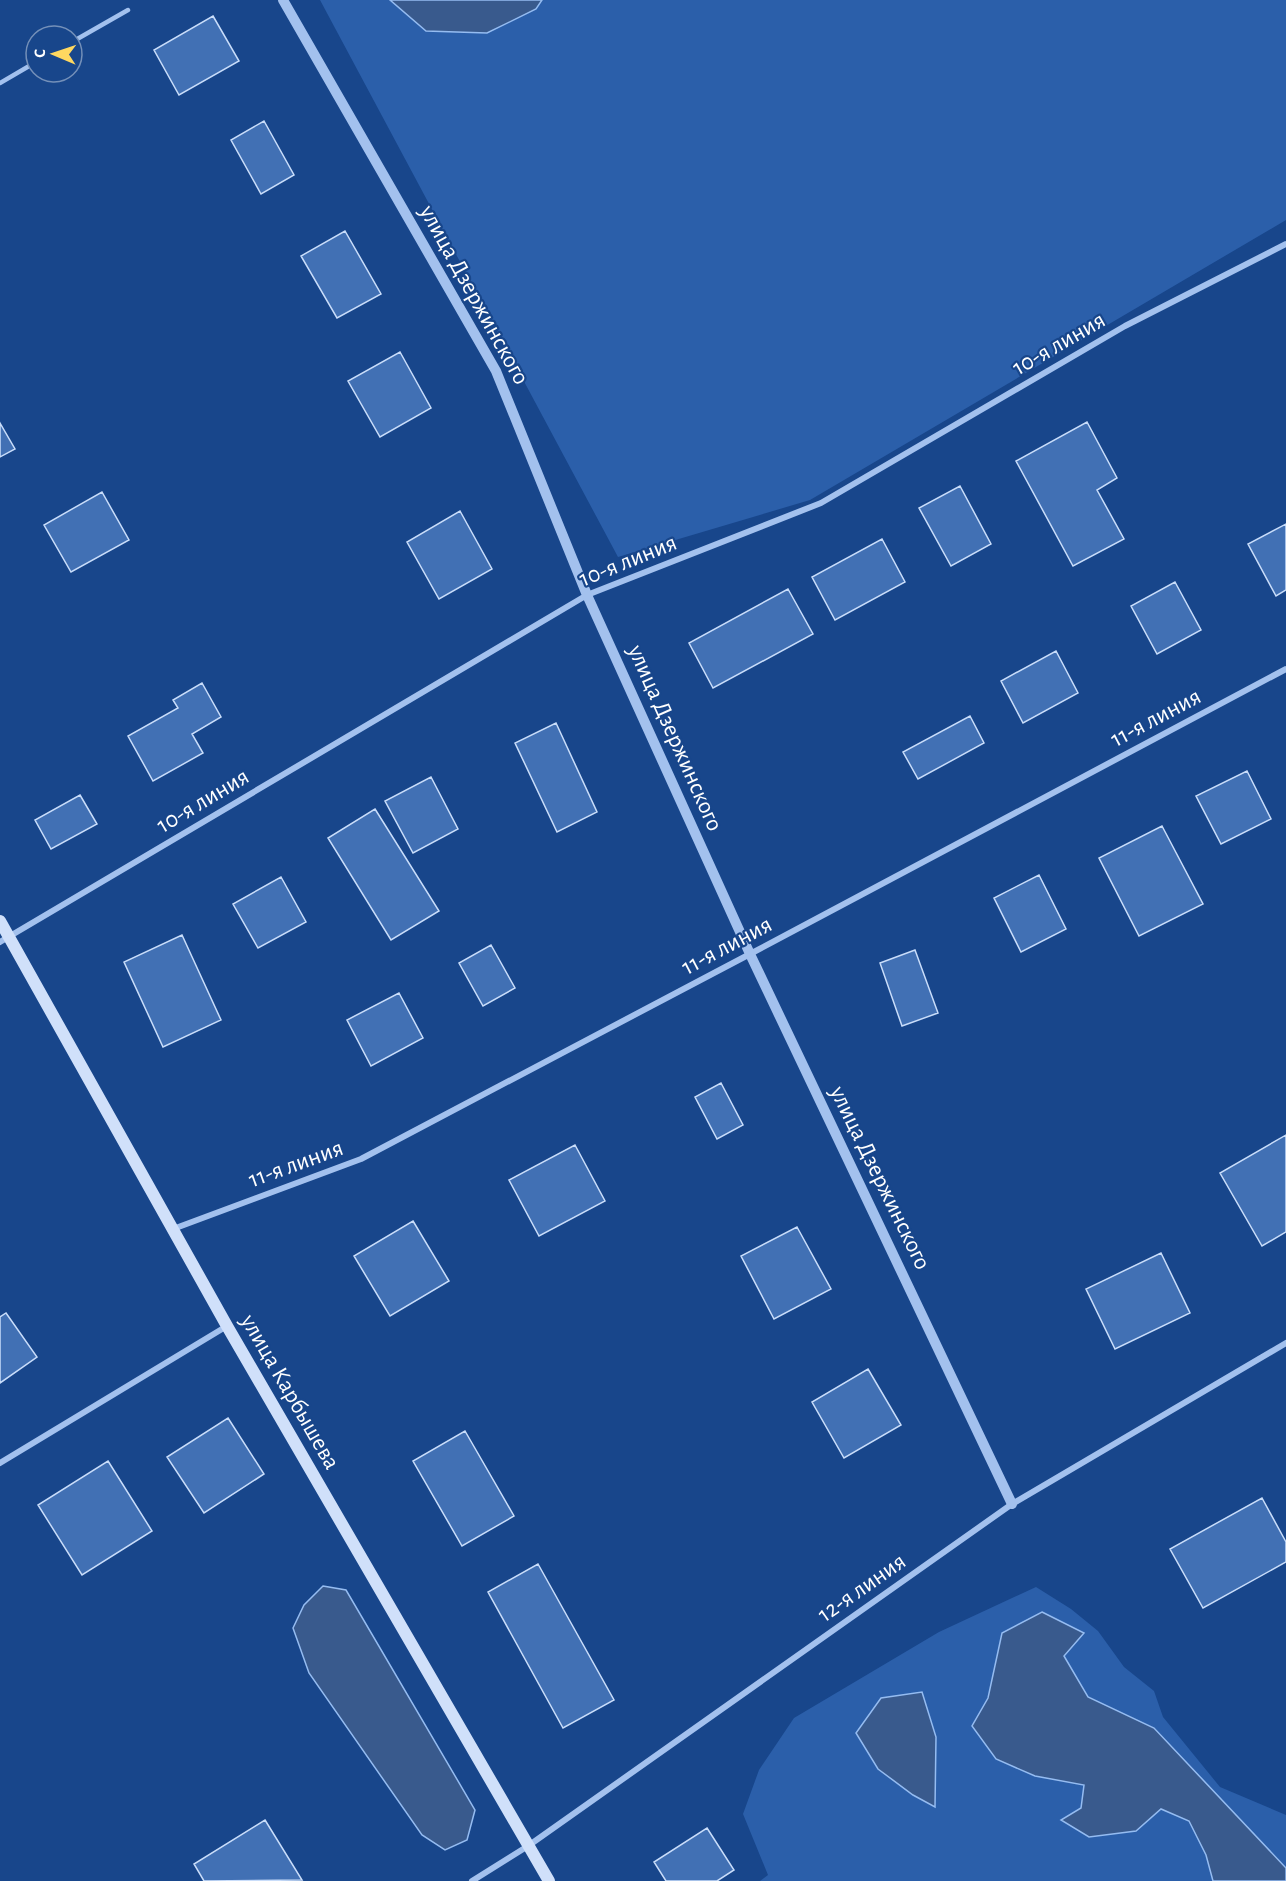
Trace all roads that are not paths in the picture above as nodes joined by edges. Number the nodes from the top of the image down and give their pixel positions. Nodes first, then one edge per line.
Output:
1 (283, 0) edge
2 (128, 10) dead end
3 (84, 35) edge
4 (24, 69) edge
5 (0, 83) edge
6 (1286, 244) edge
7 (587, 595) junction
8 (1286, 669) edge
9 (0, 921) edge
10 (4, 939) edge
11 (750, 954) junction
12 (173, 1229) junction
13 (228, 1326) junction
14 (1286, 1343) edge
15 (0, 1463) edge
16 (1012, 1504) junction
17 (528, 1846) junction
18 (472, 1881) edge
19 (549, 1881) edge

1 - 7 street, улица Дзержинского
2 - 3 lane
4 - 5 lane
6 - 7 street, 10-я линия
7 - 10 street, 10-я линия
7 - 11 street, улица Дзержинского
8 - 11 street, 11-я линия
9 - 10 main road, улица Карбышева
10 - 12 main road, улица Карбышева
11 - 12 street, 11-я линия
11 - 16 street, улица Дзержинского
12 - 13 main road, улица Карбышева
13 - 15 street
13 - 17 main road, улица Карбышева
14 - 16 street, 12-я линия
16 - 17 street, 12-я линия
17 - 18 street, 12-я линия
17 - 19 main road, улица Карбышева

